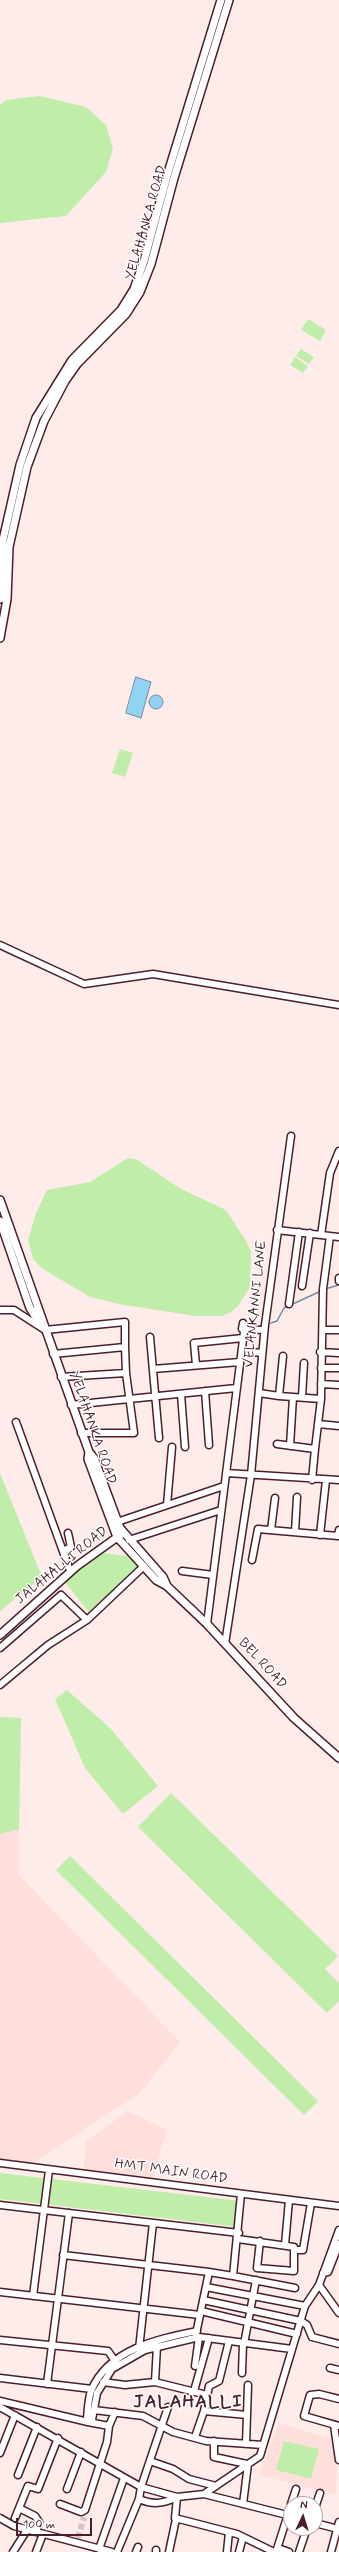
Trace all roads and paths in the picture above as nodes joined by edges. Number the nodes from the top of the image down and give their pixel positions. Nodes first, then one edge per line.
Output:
1 (222, 0) edge
2 (229, 0) edge
3 (0, 599) edge
4 (0, 638) edge
5 (0, 945) edge
6 (339, 1005) edge
7 (292, 1136) dead end
8 (339, 1151) edge
9 (0, 1200) edge
10 (0, 1221) edge
11 (277, 1230) junction
12 (299, 1232) junction
13 (310, 1233) junction
14 (320, 1235) junction
15 (330, 1236) junction
16 (339, 1237) edge
17 (302, 1286) dead end
18 (289, 1304) dead end
19 (0, 1310) edge
20 (243, 1323) dead end
21 (44, 1330) junction
22 (264, 1330) junction
23 (323, 1330) junction
24 (339, 1330) edge
25 (150, 1337) dead end
26 (125, 1347) junction
27 (242, 1352) junction
28 (320, 1352) junction
29 (262, 1353) junction
30 (339, 1353) edge
31 (53, 1354) junction
32 (284, 1356) dead end
33 (240, 1362) junction
34 (304, 1363) dead end
35 (196, 1365) junction
36 (321, 1368) junction
37 (339, 1368) edge
38 (153, 1369) junction
39 (126, 1373) junction
40 (61, 1377) junction
41 (321, 1384) junction
42 (339, 1385) edge
43 (236, 1388) junction
44 (205, 1391) junction
45 (259, 1393) junction
46 (181, 1394) junction
47 (156, 1396) junction
48 (279, 1396) junction
49 (293, 1397) junction
50 (302, 1397) junction
51 (130, 1399) junction
52 (321, 1399) junction
53 (71, 1405) junction
54 (16, 1422) dead end
55 (318, 1424) junction
56 (339, 1426) edge
57 (81, 1433) junction
58 (159, 1438) dead end
59 (277, 1444) dead end
60 (209, 1445) dead end
61 (290, 1446) junction
62 (172, 1447) dead end
63 (185, 1447) dead end
64 (315, 1449) junction
65 (89, 1452) junction
66 (226, 1473) junction
67 (251, 1475) junction
68 (312, 1480) junction
69 (326, 1480) junction
70 (339, 1480) edge
71 (224, 1486) junction
72 (297, 1497) dead end
73 (274, 1498) dead end
74 (167, 1505) junction
75 (221, 1510) junction
76 (244, 1527) junction
77 (258, 1529) junction
78 (271, 1530) junction
79 (118, 1531) junction
80 (295, 1532) junction
81 (68, 1533) dead end
82 (320, 1534) junction
83 (339, 1534) edge
84 (129, 1540) junction
85 (63, 1551) junction
86 (252, 1560) dead end
87 (143, 1565) junction
88 (69, 1568) junction
89 (182, 1571) dead end
90 (213, 1575) junction
91 (168, 1586) junction
92 (84, 1621) junction
93 (207, 1624) junction
94 (73, 1627) dead end
95 (0, 1628) edge
96 (0, 1635) edge
97 (225, 1644) junction
98 (0, 1648) edge
99 (0, 1685) edge
100 (339, 1758) edge
101 (0, 2163) edge
102 (49, 2170) junction
103 (241, 2194) junction
104 (289, 2200) junction
105 (311, 2203) junction
106 (339, 2206) edge
107 (0, 2207) edge
108 (44, 2210) junction
109 (68, 2213) junction
110 (153, 2223) junction
111 (339, 2230) edge
112 (239, 2236) junction
113 (260, 2242) junction
114 (339, 2244) edge
115 (285, 2245) junction
116 (294, 2250) junction
117 (63, 2255) junction
118 (148, 2265) junction
119 (209, 2272) junction
120 (323, 2274) junction
121 (233, 2276) junction
122 (256, 2280) junction
123 (319, 2285) junction
124 (206, 2286) junction
125 (295, 2288) dead end
126 (0, 2292) edge
127 (253, 2295) junction
128 (33, 2296) junction
129 (58, 2299) junction
130 (203, 2300) junction
131 (305, 2306) junction
132 (142, 2309) junction
133 (251, 2309) junction
134 (200, 2313) junction
135 (339, 2313) edge
136 (301, 2321) junction
137 (248, 2322) junction
138 (297, 2334) junction
139 (197, 2335) junction
140 (209, 2338) junction
141 (0, 2340) edge
142 (229, 2341) junction
143 (244, 2344) junction
144 (339, 2344) edge
145 (157, 2346) junction
146 (51, 2347) junction
147 (139, 2349) junction
148 (292, 2349) junction
149 (115, 2360) junction
150 (195, 2366) dead end
151 (330, 2368) dead end
152 (339, 2370) edge
153 (242, 2373) dead end
154 (0, 2378) edge
155 (104, 2382) junction
156 (155, 2382) junction
157 (47, 2384) junction
158 (248, 2385) dead end
159 (92, 2389) junction
160 (194, 2391) junction
161 (207, 2395) junction
162 (339, 2399) edge
163 (0, 2401) edge
164 (0, 2407) edge
165 (168, 2407) dead end
166 (94, 2410) junction
167 (204, 2411) junction
168 (115, 2412) junction
169 (15, 2415) junction
170 (247, 2415) junction
171 (88, 2422) junction
172 (337, 2425) edge
173 (109, 2426) junction
174 (162, 2426) junction
175 (37, 2427) junction
176 (195, 2437) junction
177 (58, 2438) junction
178 (214, 2442) junction
179 (246, 2444) junction
180 (263, 2445) junction
181 (81, 2452) junction
182 (0, 2453) edge
183 (339, 2460) edge
184 (150, 2461) junction
185 (99, 2463) junction
186 (248, 2464) junction
187 (18, 2475) dead end
188 (124, 2478) junction
189 (216, 2486) junction
190 (141, 2487) junction
191 (67, 2489) dead end
192 (296, 2489) dead end
193 (320, 2493) dead end
194 (204, 2494) junction
195 (294, 2496) edge
196 (319, 2496) edge
197 (177, 2497) junction
198 (139, 2499) junction
199 (60, 2504) dead end
200 (243, 2504) junction
201 (19, 2508) junction
202 (283, 2514) edge
203 (0, 2518) edge
204 (15, 2518) dead end
205 (176, 2519) junction
206 (323, 2524) edge
207 (338, 2526) edge
208 (27, 2530) junction
209 (229, 2532) junction
210 (283, 2532) edge
211 (39, 2533) junction
212 (305, 2536) edge
213 (243, 2537) junction
214 (337, 2544) edge
215 (90, 2549) edge
216 (99, 2549) junction
217 (276, 2551) edge
218 (13, 2552) edge
219 (36, 2552) edge
220 (112, 2552) edge
221 (117, 2552) edge
222 (169, 2552) edge
223 (227, 2552) edge
224 (239, 2552) edge
225 (289, 2552) edge
226 (300, 2552) edge
227 (331, 2552) edge

1 - 3 main road, YELAHANKA ROAD
2 - 4 main road, YELAHANKA ROAD
5 - 6 street
7 - 11 street, VELANKANNI LANE
8 - 14 street
9 - 21 main road, YELAHANKA ROAD
10 - 21 main road, YELAHANKA ROAD
11 - 12 street
11 - 22 street, VELANKANNI LANE
12 - 13 street
12 - 18 street
13 - 14 street
13 - 17 street
14 - 15 street
15 - 16 street
15 - 23 street
19 - 21 street
20 - 22 street
21 - 26 street
21 - 31 main road, YELAHANKA ROAD
22 - 29 street, VELANKANNI LANE
23 - 24 street
23 - 28 street
25 - 38 street
26 - 31 street
26 - 39 street
27 - 29 street
27 - 33 street
27 - 35 street
28 - 30 street
28 - 36 street
29 - 45 street, VELANKANNI LANE
31 - 40 main road, YELAHANKA ROAD
32 - 48 street
33 - 35 street
33 - 43 street
34 - 50 street
35 - 38 street
36 - 37 street
36 - 41 street
38 - 47 street
39 - 40 street
39 - 51 street
40 - 53 main road, YELAHANKA ROAD
41 - 42 street
41 - 52 street
43 - 44 street
43 - 66 street
44 - 46 street
44 - 60 street
45 - 48 street
45 - 67 street, VELANKANNI LANE
46 - 47 street
46 - 63 street
47 - 51 street
47 - 58 street
48 - 49 street
49 - 50 street
49 - 61 street
50 - 52 street
51 - 53 street
51 - 57 street
52 - 55 street
53 - 57 main road, YELAHANKA ROAD
54 - 85 street
55 - 56 street
55 - 64 street
57 - 65 main road, YELAHANKA ROAD
59 - 61 street
61 - 64 street
62 - 74 street
64 - 68 street
65 - 79 main road, BEL ROAD
65 - 79 main road, YELAHANKA ROAD
66 - 67 street
66 - 71 street
67 - 68 street
67 - 76 street, VELANKANNI LANE
68 - 69 street
69 - 70 street
69 - 82 street
71 - 74 street
71 - 75 street
72 - 80 street
73 - 78 street
74 - 79 street
75 - 84 street
75 - 90 street
76 - 77 street
76 - 97 street, VELANKANNI LANE
77 - 78 street
77 - 86 street
78 - 80 street
79 - 84 main road, BEL ROAD
79 - 87 main road, BEL ROAD
79 - 88 main road, JALAHALLI ROAD
79 - 96 main road, JALAHALLI ROAD
80 - 82 street
81 - 85 street
82 - 83 street
84 - 91 main road, BEL ROAD
85 - 88 street
87 - 91 main road, BEL ROAD
87 - 92 street
88 - 95 main road, JALAHALLI ROAD
89 - 90 street
90 - 93 street
91 - 93 main road, BEL ROAD
92 - 94 street
92 - 98 street
92 - 99 street
93 - 97 main road, BEL ROAD
97 - 100 main road, BEL ROAD
101 - 102 street, HMT MAIN ROAD
102 - 103 street, HMT MAIN ROAD
102 - 108 street
103 - 104 street, HMT MAIN ROAD
103 - 112 street
104 - 105 street, HMT MAIN ROAD
104 - 115 street
105 - 106 street, HMT MAIN ROAD
105 - 116 street
107 - 108 street
108 - 109 street
108 - 128 street
109 - 110 street
109 - 117 street
110 - 112 street
110 - 118 street
111 - 120 street
112 - 113 street
112 - 121 street
113 - 115 street
113 - 116 street
114 - 120 street
115 - 116 street
117 - 118 street
117 - 129 street
118 - 119 street
118 - 132 street
119 - 121 street
119 - 124 street
120 - 123 street
121 - 122 street
122 - 125 street
122 - 127 street
123 - 131 street
123 - 135 street
124 - 127 street
124 - 130 street
126 - 128 street
127 - 131 street
127 - 133 street
128 - 129 street
129 - 132 street
129 - 146 street
130 - 133 street
130 - 134 street
131 - 136 street
132 - 134 street
132 - 147 street
133 - 136 street
133 - 137 street
134 - 137 street
134 - 139 street
136 - 138 street
136 - 144 street
137 - 138 street
137 - 143 street
138 - 148 street
139 - 140 street
139 - 145 street
139 - 147 street
139 - 150 street
140 - 142 street
140 - 160 street
141 - 146 street
142 - 143 street
142 - 161 street
143 - 148 street
143 - 153 street
145 - 147 street
145 - 156 street
146 - 149 street
146 - 157 street
147 - 149 street
147 - 155 street
148 - 180 street
149 - 159 street
151 - 152 street
154 - 157 street
155 - 156 street
155 - 166 street
156 - 160 street
157 - 159 street
158 - 170 street
159 - 171 street
160 - 161 street
161 - 167 street
162 - 172 street
163 - 171 street
164 - 169 street
165 - 174 street
166 - 168 street
166 - 171 street
167 - 170 street
167 - 176 street
168 - 173 street
168 - 174 street
169 - 175 street
169 - 182 street
170 - 179 street
171 - 173 street
172 - 183 street
173 - 185 street
174 - 176 street
174 - 184 street
175 - 177 street
175 - 187 street
176 - 178 street
177 - 181 street
177 - 201 street
178 - 179 street
178 - 186 street
179 - 180 street
180 - 186 street
181 - 185 street
181 - 191 street
184 - 189 street
184 - 190 street
185 - 188 street
185 - 199 street
186 - 189 street
186 - 200 street
188 - 190 street
188 - 216 street
189 - 194 street
190 - 197 street
190 - 198 street
192 - 195 street
193 - 196 street
194 - 197 street
194 - 200 street
197 - 198 street
197 - 205 street
198 - 221 street
200 - 202 street
201 - 204 street
201 - 211 street
203 - 208 street
205 - 209 street
205 - 222 street
206 - 207 street
207 - 214 street
208 - 211 street
208 - 218 street
209 - 213 street
209 - 223 street
210 - 217 street
211 - 215 street
211 - 219 street
212 - 226 street
213 - 217 street
213 - 224 street
214 - 227 street
215 - 216 street
216 - 220 street
217 - 225 street

